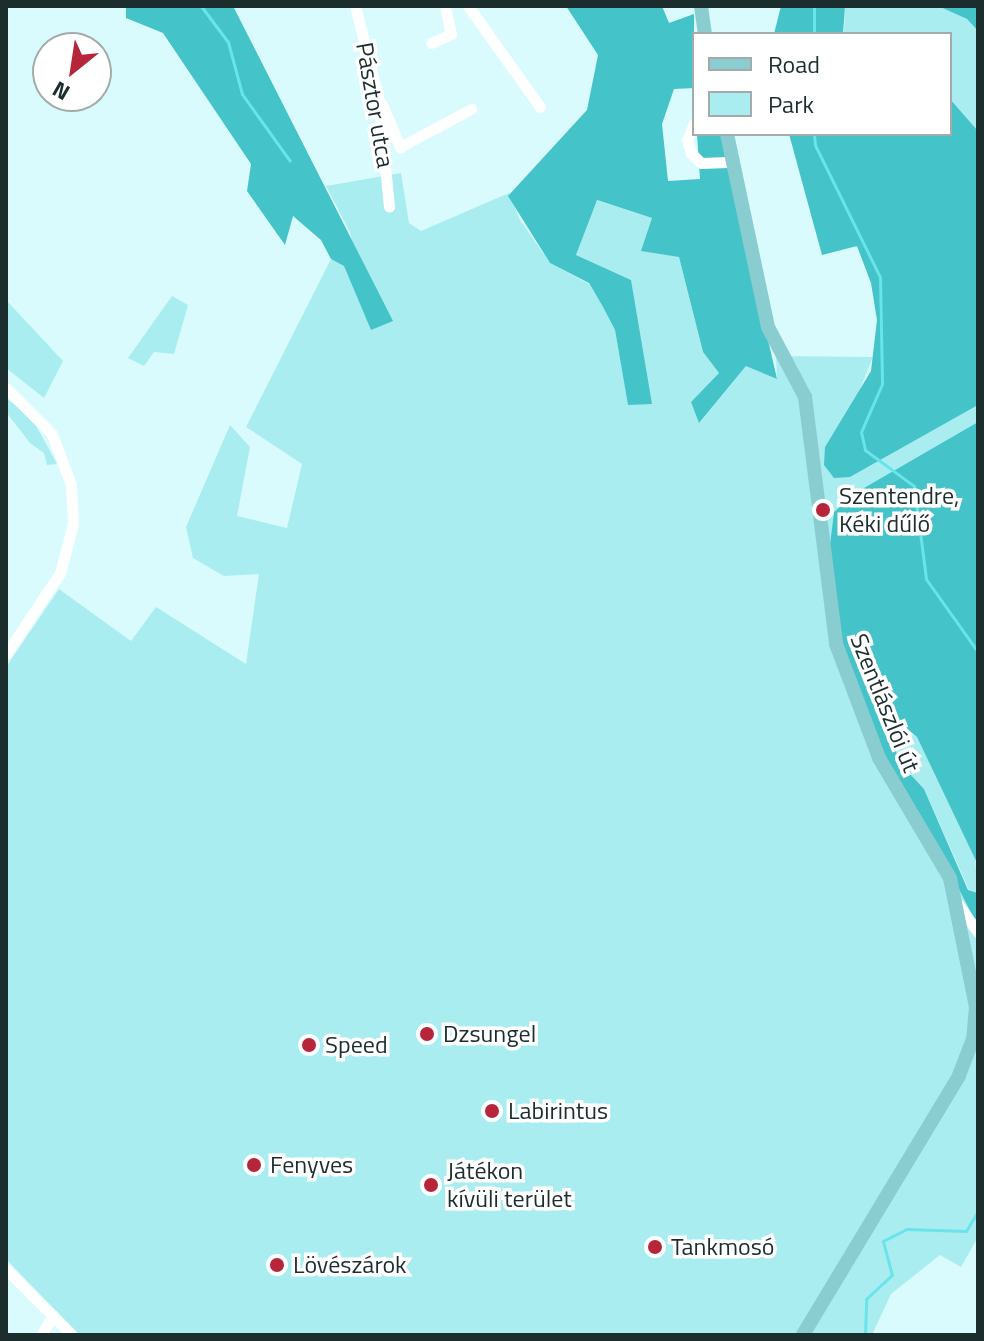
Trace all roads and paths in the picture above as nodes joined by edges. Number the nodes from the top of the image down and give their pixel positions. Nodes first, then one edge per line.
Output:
1 (355, 6) edge
2 (445, 6) edge
3 (468, 6) edge
4 (701, 6) edge
5 (705, 32) edge
6 (431, 43) dead end
7 (378, 96) junction
8 (540, 107) dead end
9 (471, 109) dead end
10 (692, 128) edge
11 (728, 136) edge
12 (734, 162) junction
13 (389, 206) dead end
14 (6, 388) edge
15 (6, 654) edge
16 (958, 904) junction
17 (978, 933) edge
18 (6, 1269) edge
19 (53, 1315) junction
20 (41, 1335) edge
21 (72, 1335) edge
22 (803, 1335) edge

1 - 7 street, Pásztor utca
2 - 6 street
3 - 8 street
4 - 5 main road
7 - 9 street
7 - 13 street, Pásztor utca
10 - 12 street
11 - 12 main road, Szentlászlói út
12 - 16 main road, Szentlászlói út
14 - 15 street
16 - 17 street
16 - 22 main road, Szentlászlói út
18 - 19 street
19 - 20 street
19 - 21 street

